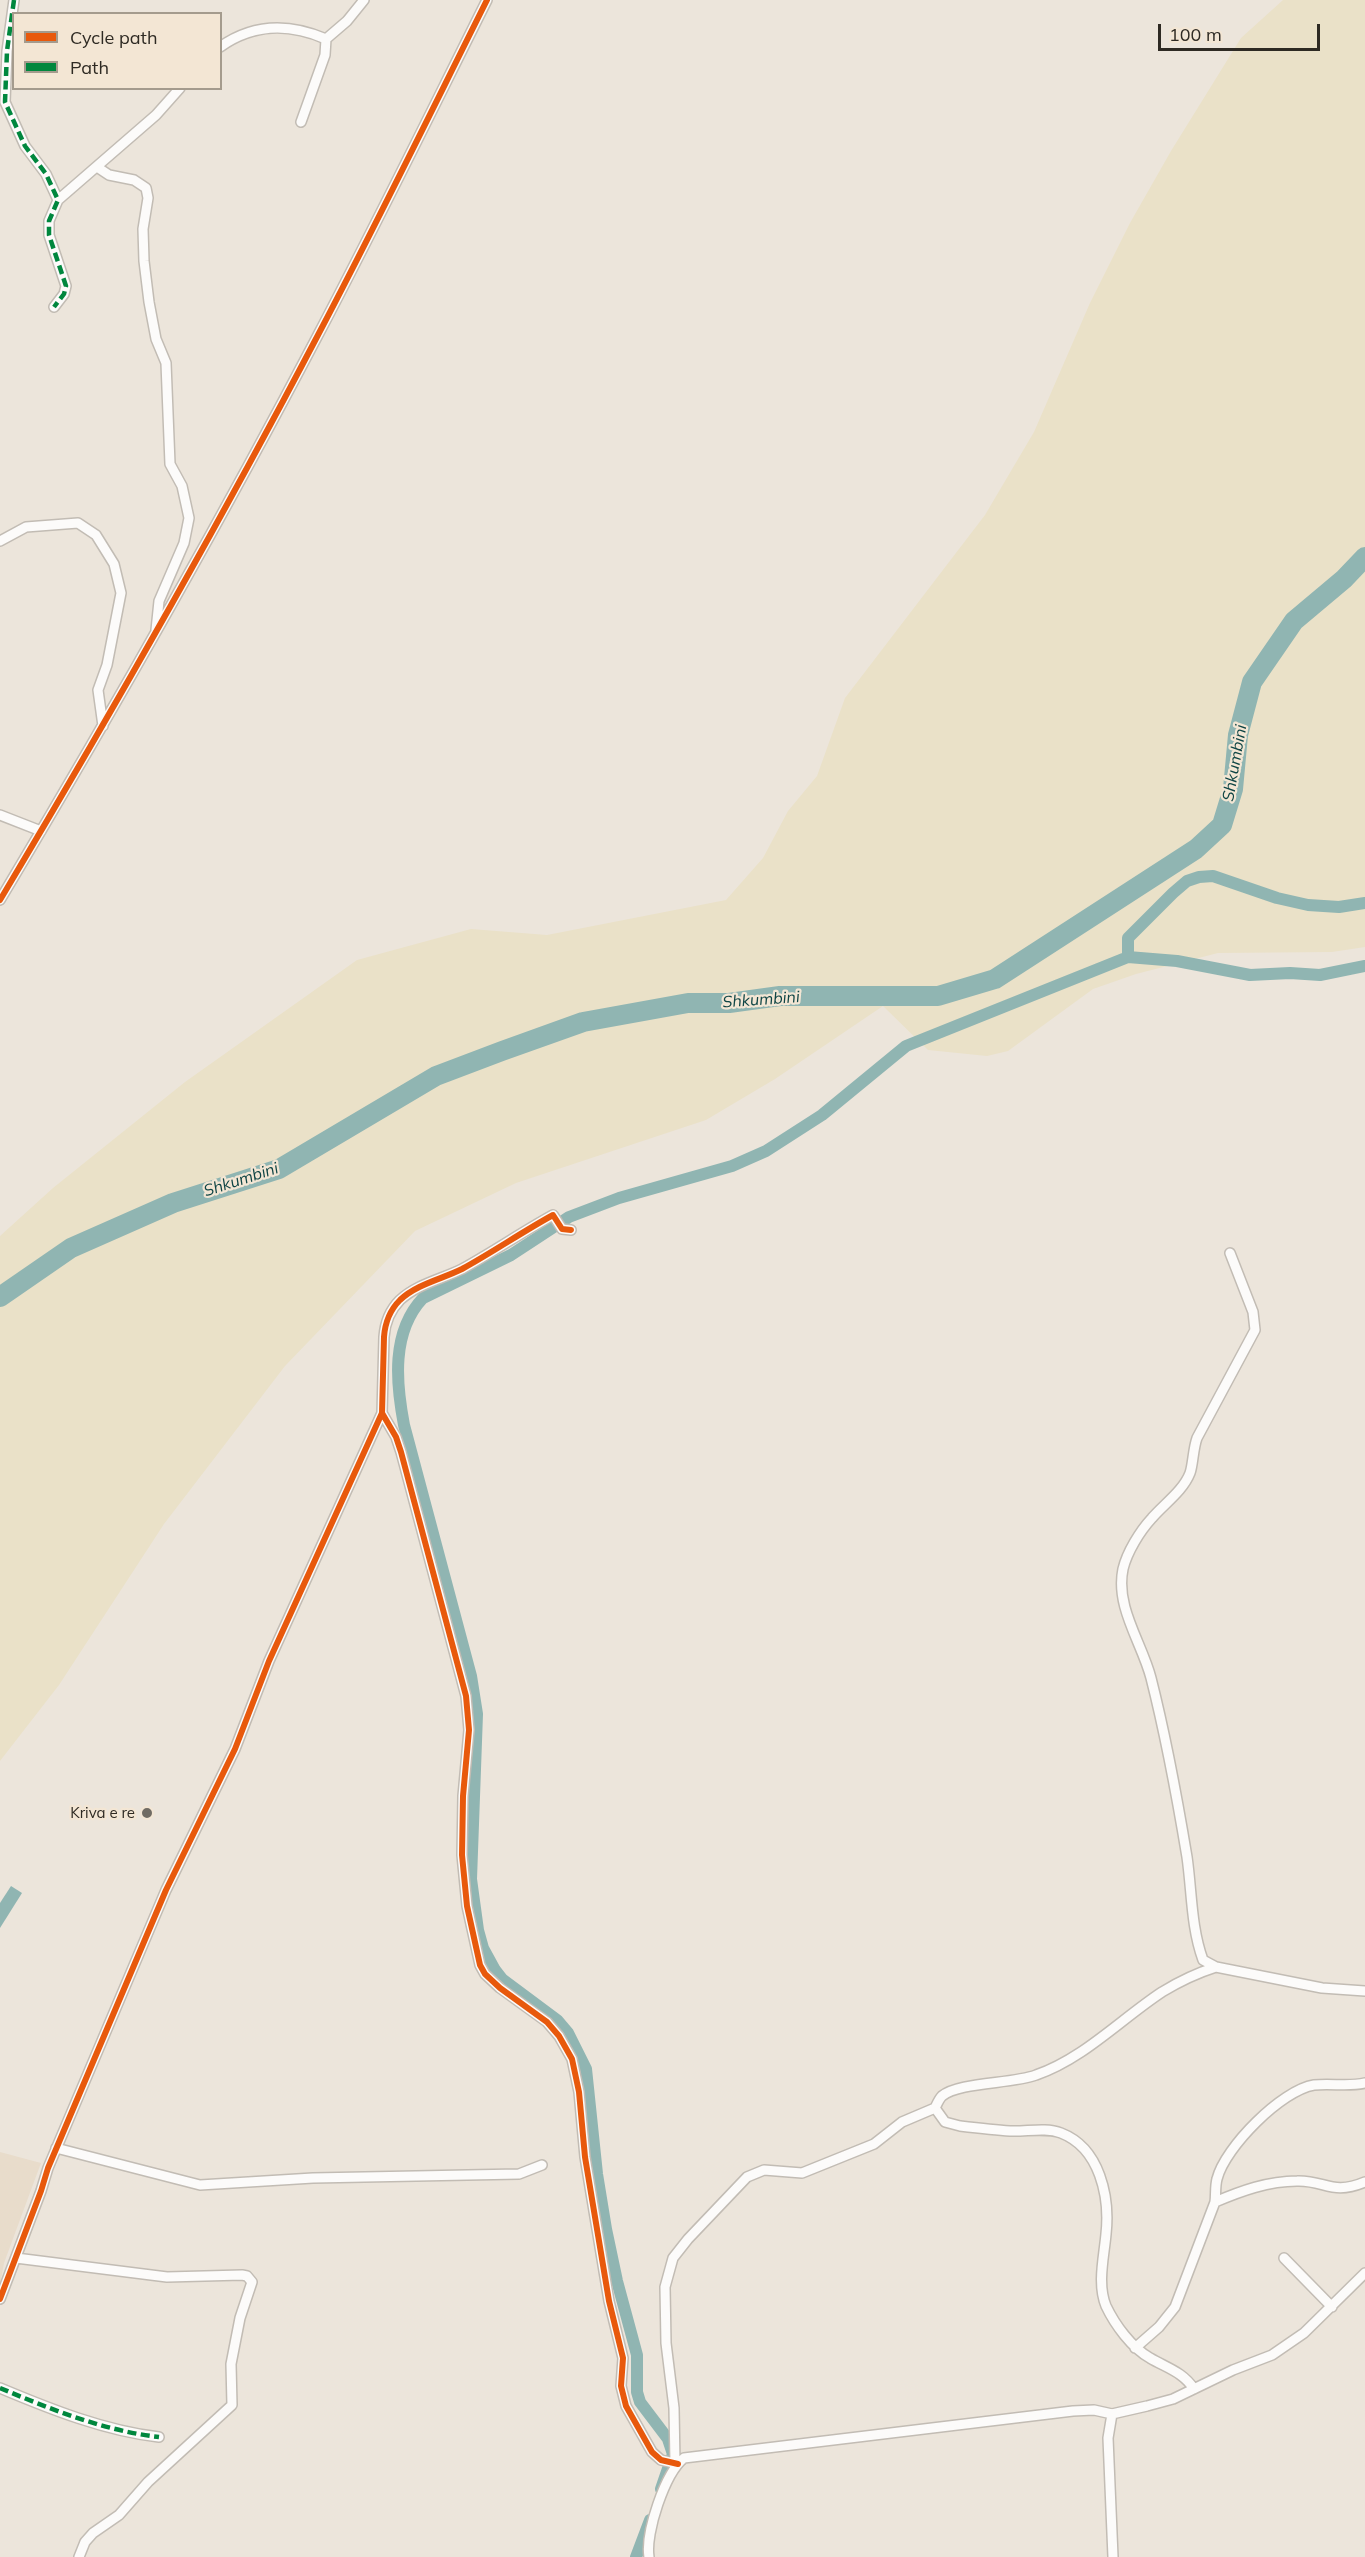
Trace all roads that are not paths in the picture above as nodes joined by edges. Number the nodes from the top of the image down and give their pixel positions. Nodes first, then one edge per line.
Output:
1 (364, 0) edge
2 (487, 0) edge
3 (12, 15) edge
4 (326, 39) junction
5 (222, 46) edge
6 (178, 90) edge
7 (301, 122) dead end
8 (97, 167) junction
9 (58, 200) junction
10 (54, 307) dead end
11 (0, 541) edge
12 (156, 633) junction
13 (103, 726) junction
14 (0, 815) edge
15 (41, 831) junction
16 (0, 900) edge
17 (572, 1230) dead end
18 (1230, 1253) dead end
19 (382, 1413) junction
20 (1216, 1966) junction
21 (1365, 1990) edge
22 (1365, 2082) edge
23 (935, 2108) junction
24 (56, 2148) junction
25 (542, 2165) dead end
26 (1365, 2182) edge
27 (1215, 2202) junction
28 (16, 2258) junction
29 (1284, 2258) dead end
30 (1365, 2273) edge
31 (0, 2299) edge
32 (1332, 2307) junction
33 (1136, 2348) junction
34 (0, 2388) edge
35 (1194, 2389) junction
36 (1112, 2414) junction
37 (159, 2437) dead end
38 (675, 2463) junction
39 (79, 2557) edge
40 (649, 2557) edge
41 (1113, 2557) edge

1 - 4 street
2 - 12 street
3 - 9 street
4 - 5 street
4 - 7 street
6 - 8 street
8 - 9 street
8 - 12 street
9 - 10 street
11 - 13 street
12 - 13 street
13 - 15 street
14 - 15 street
15 - 16 street
17 - 19 street
18 - 20 street
19 - 24 street
19 - 38 street
20 - 21 street
20 - 23 street
22 - 27 street
23 - 33 street
23 - 38 street
24 - 25 street
24 - 28 street
26 - 27 street
27 - 33 street
28 - 31 street
28 - 39 street
29 - 32 street
30 - 32 street
32 - 35 street
33 - 35 street
34 - 37 street
35 - 36 street
36 - 38 street
36 - 41 street
38 - 40 street

